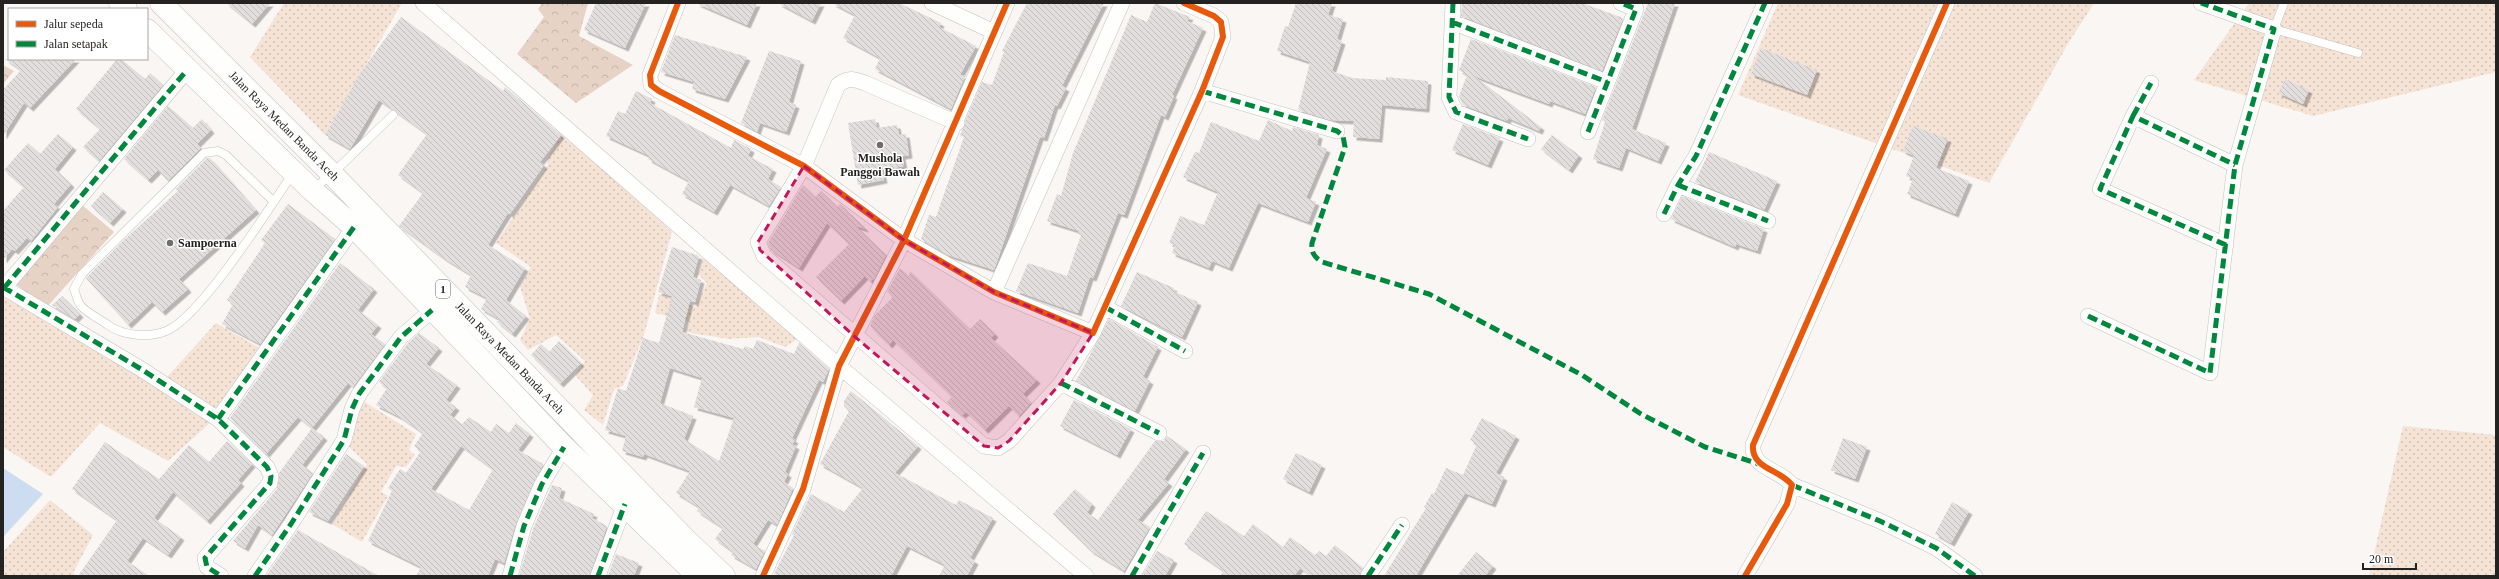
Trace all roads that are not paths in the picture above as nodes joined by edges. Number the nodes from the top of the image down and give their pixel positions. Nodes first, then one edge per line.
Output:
1 (161, 3) edge
2 (423, 3) edge
3 (678, 3) edge
4 (932, 3) edge
5 (1007, 3) edge
6 (1122, 3) edge
7 (1184, 3) edge
8 (1453, 3) edge
9 (1621, 3) edge
10 (1765, 3) edge
11 (1947, 3) edge
12 (2201, 3) edge
13 (2284, 3) edge
14 (1637, 6) edge
15 (1452, 22) junction
16 (2274, 29) junction
17 (148, 31) edge
18 (994, 32) junction
19 (2358, 53) dead end
20 (187, 70) junction
21 (1607, 82) junction
22 (2151, 83) dead end
23 (1202, 91) junction
24 (393, 115) dead end
25 (2133, 116) junction
26 (957, 123) junction
27 (1337, 131) dead end
28 (1588, 132) dead end
29 (1528, 139) dead end
30 (2235, 165) junction
31 (804, 166) junction
32 (294, 172) junction
33 (332, 174) junction
34 (1678, 185) junction
35 (312, 190) junction
36 (273, 201) junction
37 (1664, 214) dead end
38 (1768, 221) dead end
39 (354, 227) junction
40 (904, 240) junction
41 (2226, 245) junction
42 (4, 288) edge
43 (994, 292) junction
44 (1105, 307) junction
45 (432, 310) junction
46 (2088, 316) dead end
47 (1093, 334) junction
48 (854, 336) junction
49 (1185, 351) dead end
50 (840, 366) junction
51 (1061, 383) junction
52 (218, 419) junction
53 (1159, 433) dead end
54 (564, 447) junction
55 (1203, 453) dead end
56 (1792, 485) junction
57 (625, 504) junction
58 (1402, 525) dead end
59 (222, 576) edge
60 (255, 576) edge
61 (510, 576) edge
62 (598, 576) edge
63 (698, 576) edge
64 (724, 576) edge
65 (763, 576) edge
66 (1086, 576) edge
67 (1132, 576) edge
68 (1368, 576) edge
69 (1745, 576) edge
70 (1975, 576) edge

1 - 33 highway, Jalan Raya Medan Banda Aceh / 1
2 - 50 street
3 - 31 street
4 - 18 street
5 - 18 street
6 - 43 street
7 - 23 street
8 - 15 street
9 - 14 street
10 - 34 street
11 - 56 street
12 - 16 street
13 - 16 lane
14 - 21 street
15 - 21 street
15 - 29 street
16 - 19 lane
16 - 30 street
17 - 20 highway, Jalan Raya Medan Banda Aceh / 1
18 - 26 street
20 - 32 highway, Jalan Raya Medan Banda Aceh / 1
20 - 42 street
21 - 28 street
22 - 25 street
23 - 27 street
23 - 44 street
24 - 33 lane
25 - 30 street
25 - 41 street
26 - 31 street
26 - 40 street
30 - 41 street
31 - 40 street
31 - 48 street
32 - 35 highway, Jalan Raya Medan Banda Aceh / 1
32 - 36 lane
33 - 35 lane
33 - 64 highway, Jalan Raya Medan Banda Aceh / 1
34 - 37 street
34 - 38 street
35 - 39 highway, Jalan Raya Medan Banda Aceh / 1
36 - 36 lane
39 - 45 highway, Jalan Raya Medan Banda Aceh / 1
39 - 52 street
40 - 43 street
40 - 48 street
41 - 46 street
42 - 52 street
43 - 47 street
44 - 47 street
44 - 49 street
45 - 54 highway, Jalan Raya Medan Banda Aceh / 1
45 - 60 street
47 - 51 street
48 - 50 street
48 - 51 street
50 - 65 street
50 - 66 street
51 - 53 street
52 - 59 street
54 - 57 highway, Jalan Raya Medan Banda Aceh / 1
54 - 61 street
55 - 67 street
56 - 69 street
56 - 70 street
57 - 62 street
57 - 63 highway, Jalan Raya Medan Banda Aceh / 1
58 - 68 street

